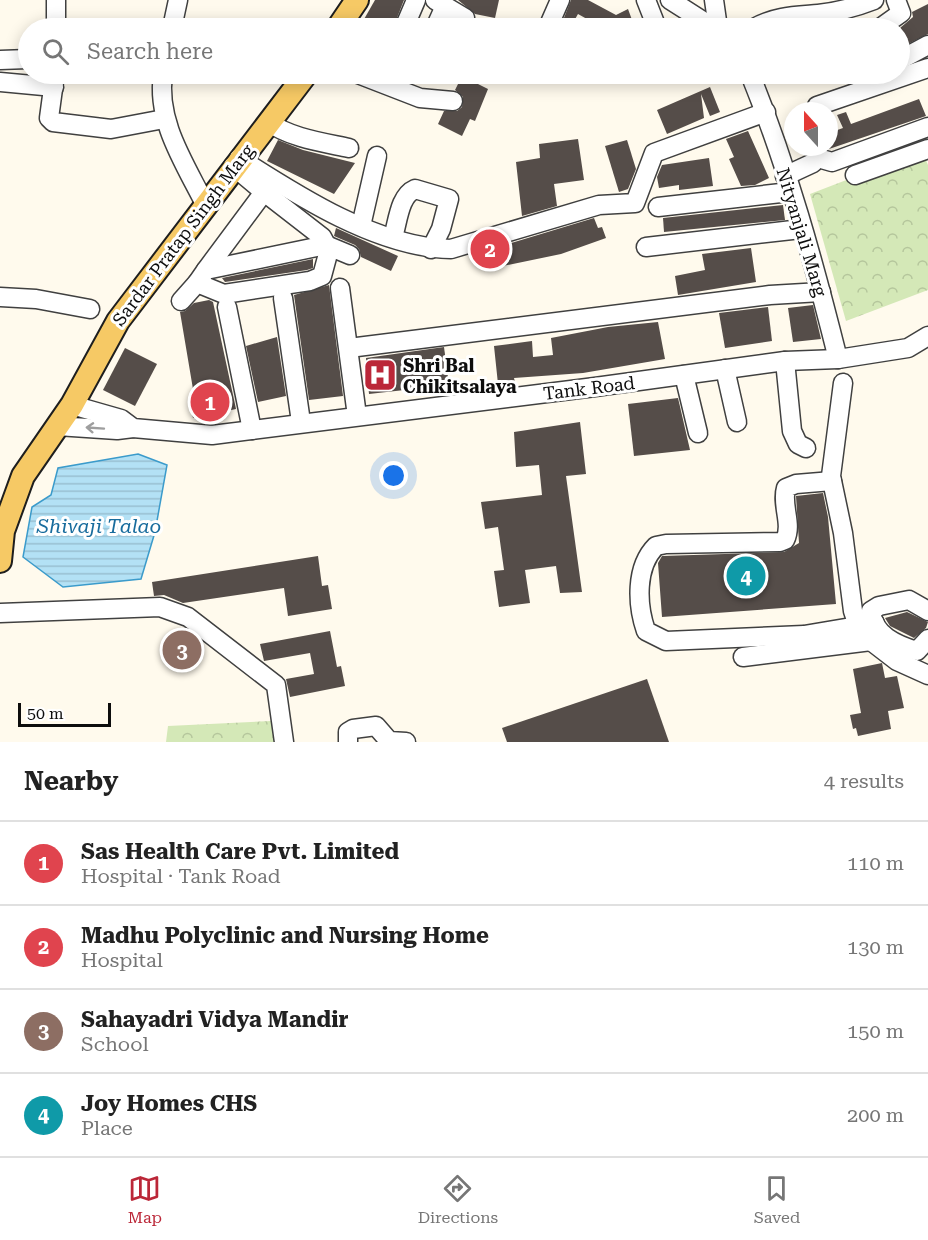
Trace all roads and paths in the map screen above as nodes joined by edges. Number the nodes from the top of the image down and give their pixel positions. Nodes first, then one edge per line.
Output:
1 (56, 0) edge
2 (178, 0) edge
3 (357, 0) edge
4 (416, 0) edge
5 (560, 0) edge
6 (646, 0) edge
7 (670, 0) edge
8 (714, 0) edge
9 (896, 0) edge
10 (865, 2) edge
11 (440, 3) edge
12 (819, 7) edge
13 (56, 18) edge
14 (174, 18) edge
15 (345, 18) edge
16 (408, 18) edge
17 (437, 18) edge
18 (465, 18) dead end
19 (552, 18) edge
20 (653, 18) edge
21 (700, 18) edge
22 (715, 18) edge
23 (781, 18) edge
24 (894, 18) edge
25 (928, 45) edge
26 (910, 55) edge
27 (18, 59) edge
28 (0, 60) edge
29 (926, 74) edge
30 (910, 79) edge
31 (18, 81) edge
32 (0, 82) edge
33 (54, 84) edge
34 (161, 84) edge
35 (298, 84) edge
36 (384, 84) edge
37 (754, 84) edge
38 (892, 84) edge
39 (453, 101) dead end
40 (831, 102) edge
41 (766, 112) junction
42 (164, 118) junction
43 (268, 122) junction
44 (928, 128) edge
45 (342, 141) dead end
46 (928, 149) edge
47 (377, 156) dead end
48 (812, 156) edge
49 (815, 156) edge
50 (236, 162) junction
51 (855, 175) dead end
52 (788, 184) junction
53 (264, 192) junction
54 (205, 204) junction
55 (658, 207) dead end
56 (361, 226) junction
57 (801, 229) junction
58 (321, 238) junction
59 (395, 244) junction
60 (646, 247) dead end
61 (431, 249) junction
62 (350, 255) dead end
63 (202, 276) junction
64 (340, 288) dead end
65 (821, 292) junction
66 (0, 297) edge
67 (283, 298) dead end
68 (181, 301) dead end
69 (227, 307) dead end
70 (90, 309) dead end
71 (928, 336) edge
72 (349, 348) junction
73 (838, 359) junction
74 (785, 361) junction
75 (725, 369) junction
76 (684, 375) junction
77 (843, 383) dead end
78 (72, 405) junction
79 (357, 416) junction
80 (301, 422) junction
81 (737, 423) dead end
82 (57, 426) junction
83 (133, 428) junction
84 (252, 430) junction
85 (698, 433) dead end
86 (806, 448) dead end
87 (829, 481) junction
88 (836, 549) dead end
89 (0, 561) edge
90 (928, 611) edge
91 (0, 613) edge
92 (891, 645) edge
93 (743, 657) dead end
94 (928, 675) edge
95 (284, 742) edge
96 (348, 742) edge
97 (406, 742) edge

1 - 13 street
2 - 14 street
3 - 15 main road
4 - 16 street
5 - 19 street
6 - 20 street
7 - 21 street
8 - 22 street
9 - 24 street
10 - 12 street
11 - 17 street
11 - 18 street
12 - 23 street
25 - 26 street
27 - 28 street
29 - 30 street
31 - 32 street
33 - 42 street
34 - 42 street
35 - 43 main road, Sardar Pratap Singh Marg
36 - 39 street
37 - 41 street, Nityanjali Marg
38 - 40 street
41 - 52 street, Nityanjali Marg
41 - 61 street
42 - 54 street
43 - 45 street
43 - 50 main road, Sardar Pratap Singh Marg
44 - 49 street
46 - 51 street
47 - 56 street
48 - 52 street
50 - 53 street
50 - 54 main road, Sardar Pratap Singh Marg
50 - 56 street
52 - 55 street
52 - 57 street, Nityanjali Marg
53 - 58 street
53 - 63 street
54 - 78 main road, Sardar Pratap Singh Marg
56 - 59 street
57 - 60 street
57 - 65 street, Nityanjali Marg
58 - 59 street
58 - 62 street
58 - 63 street
58 - 63 street
59 - 61 street
59 - 61 street
63 - 68 street
64 - 72 street
65 - 72 street
65 - 73 street, Nityanjali Marg
66 - 70 street
67 - 80 street
69 - 84 street
71 - 73 street, Tank Road
72 - 79 street
73 - 74 street, Tank Road
74 - 75 street, Tank Road
74 - 86 street
75 - 76 street, Tank Road
75 - 81 street
76 - 79 street, Tank Road
76 - 85 street
77 - 87 street
78 - 82 main road, Sardar Pratap Singh Marg
78 - 83 street, Tank Road
79 - 80 street, Tank Road
80 - 84 street, Tank Road
83 -> 82 street
82 - 89 main road, Sardar Pratap Singh Marg
83 - 84 street, Tank Road
87 - 88 street
87 - 92 street
87 - 92 street
90 - 92 street
91 - 95 street
92 - 93 street
92 - 94 street
96 - 97 street

